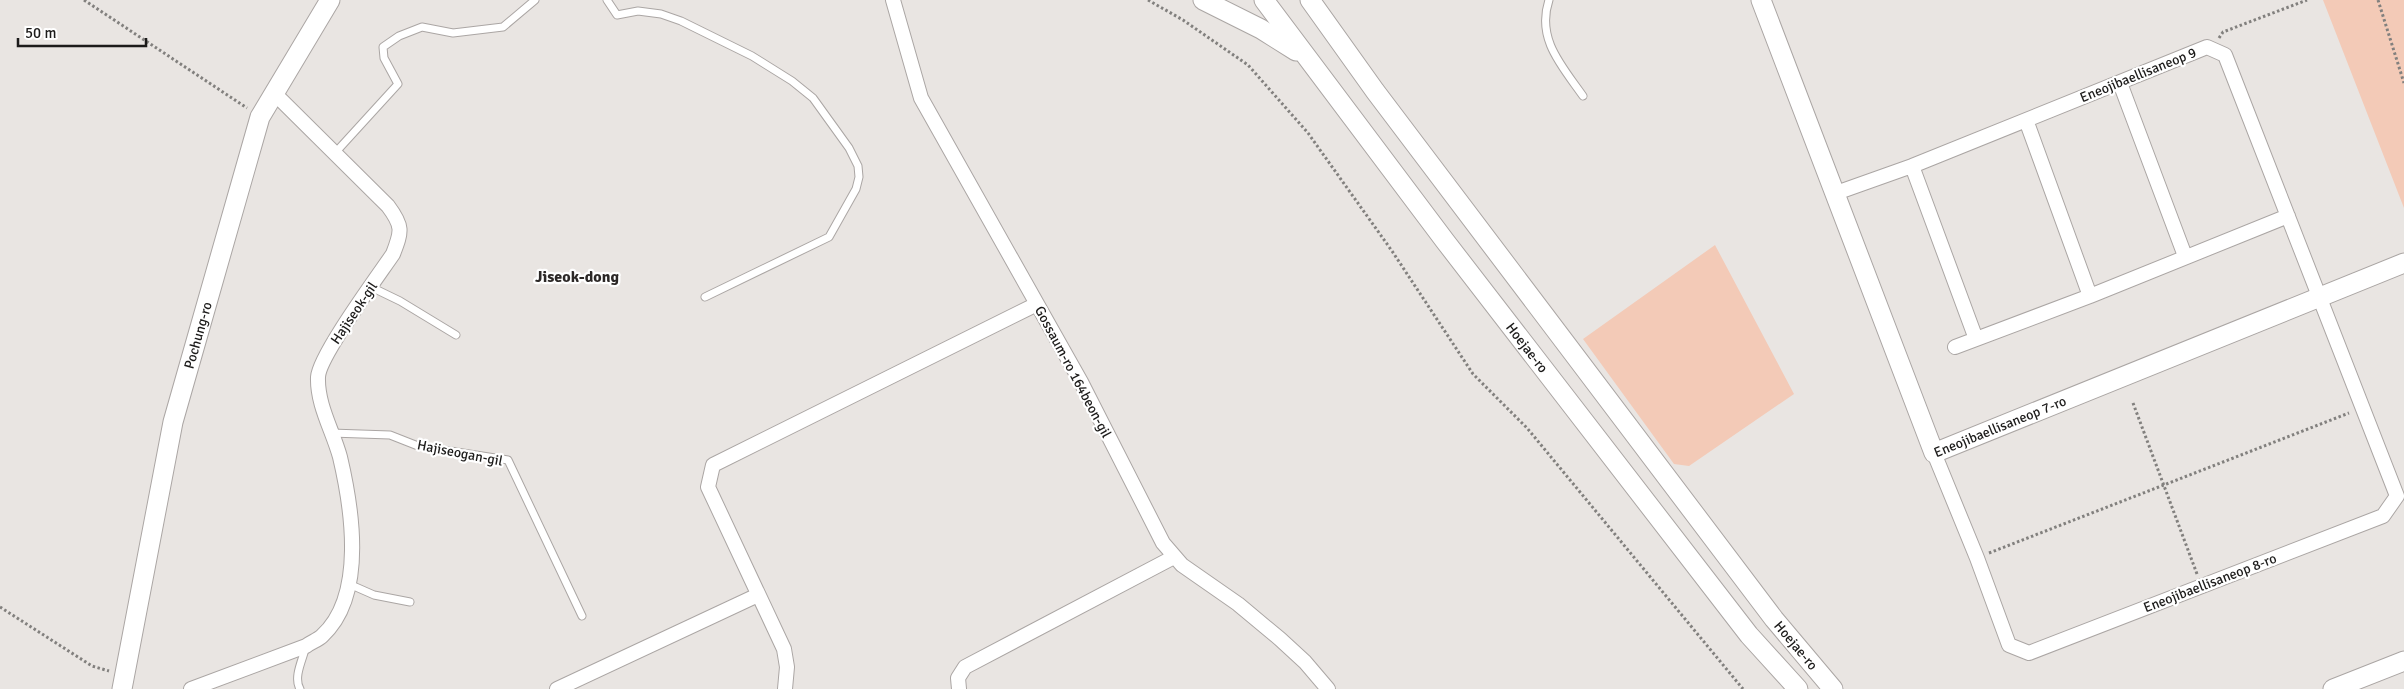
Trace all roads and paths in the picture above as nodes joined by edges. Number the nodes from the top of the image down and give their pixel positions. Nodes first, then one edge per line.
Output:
1 (84, 0) edge
2 (330, 0) edge
3 (535, 0) edge
4 (607, 0) edge
5 (893, 0) edge
6 (1148, 0) edge
7 (1203, 0) edge
8 (1264, 0) edge
9 (1310, 0) edge
10 (1549, 0) edge
11 (1761, 0) edge
12 (2307, 0) edge
13 (2378, 0) edge
14 (2212, 49) junction
15 (1304, 55) junction
16 (2120, 83) junction
17 (2404, 83) edge
18 (273, 92) junction
19 (1583, 96) dead end
20 (260, 117) junction
21 (2026, 120) junction
22 (335, 153) junction
23 (1912, 166) junction
24 (1836, 193) junction
25 (2288, 216) junction
26 (2185, 256) junction
27 (2404, 263) edge
28 (371, 287) junction
29 (2090, 296) junction
30 (705, 297) dead end
31 (2318, 298) junction
32 (1037, 304) junction
33 (456, 336) dead end
34 (1976, 339) junction
35 (1955, 347) dead end
36 (2133, 403) dead end
37 (2362, 408) junction
38 (331, 433) junction
39 (1934, 453) junction
40 (2164, 485) junction
41 (1174, 557) junction
42 (1977, 558) junction
43 (348, 584) junction
44 (2202, 586) junction
45 (758, 595) junction
46 (410, 602) dead end
47 (0, 606) edge
48 (582, 616) dead end
49 (306, 646) junction
50 (2404, 662) edge
51 (123, 682) edge
52 (191, 689) edge
53 (300, 689) edge
54 (558, 689) edge
55 (786, 689) edge
56 (960, 689) edge
57 (1328, 689) edge
58 (1743, 689) edge
59 (1798, 689) edge
60 (1833, 689) edge
61 (2333, 689) edge

1 - 20 path
2 - 18 main road, Pochung-ro
3 - 22 lane
4 - 30 lane
5 - 32 street, Gossaum-ro 164beon-gil
6 - 58 path
7 - 15 main road
8 - 15 main road, Hoejae-ro
9 - 60 main road, Hoejae-ro
10 - 19 lane
11 - 24 main road, Eneojibaellisaneop 7-ro
12 - 14 path
13 - 17 path
14 - 16 street, Eneojibaellisaneop 9
14 - 25 street, Eneojibaellisaneop 9
15 - 59 main road, Hoejae-ro
16 - 21 street, Eneojibaellisaneop 9
16 - 26 street
18 - 20 main road, Pochung-ro
18 - 22 street, Hajiseok-gil
20 - 51 main road, Pochung-ro
21 - 23 street, Eneojibaellisaneop 9
21 - 29 street
22 - 28 street, Hajiseok-gil
23 - 24 street, Eneojibaellisaneop 9
23 - 34 street
24 - 39 main road, Eneojibaellisaneop 7-ro
25 - 26 street
25 - 31 street, Eneojibaellisaneop 9
26 - 29 street
27 - 31 main road, Eneojibaellisaneop 7-ro
28 - 33 lane
28 - 38 street, Hajiseok-gil
29 - 34 street
31 - 37 street, Eneojibaellisaneop 8-ro
31 - 39 main road, Eneojibaellisaneop 7-ro
32 - 41 street, Gossaum-ro 164beon-gil
32 - 45 street
34 - 35 street
36 - 40 path
37 - 40 path
37 - 44 street, Eneojibaellisaneop 8-ro
38 - 43 street, Hajiseok-gil
38 - 48 lane, Hajiseogan-gil
39 - 42 street, Eneojibaellisaneop 8-ro
40 - 42 path
40 - 44 path
41 - 56 street
41 - 57 street, Gossaum-ro 164beon-gil
42 - 44 street, Eneojibaellisaneop 8-ro
43 - 46 lane
43 - 49 street, Hajiseok-gil
45 - 54 street
45 - 55 street
47 - 51 path
49 - 52 street, Hajiseok-gil
49 - 53 lane
50 - 61 main road

